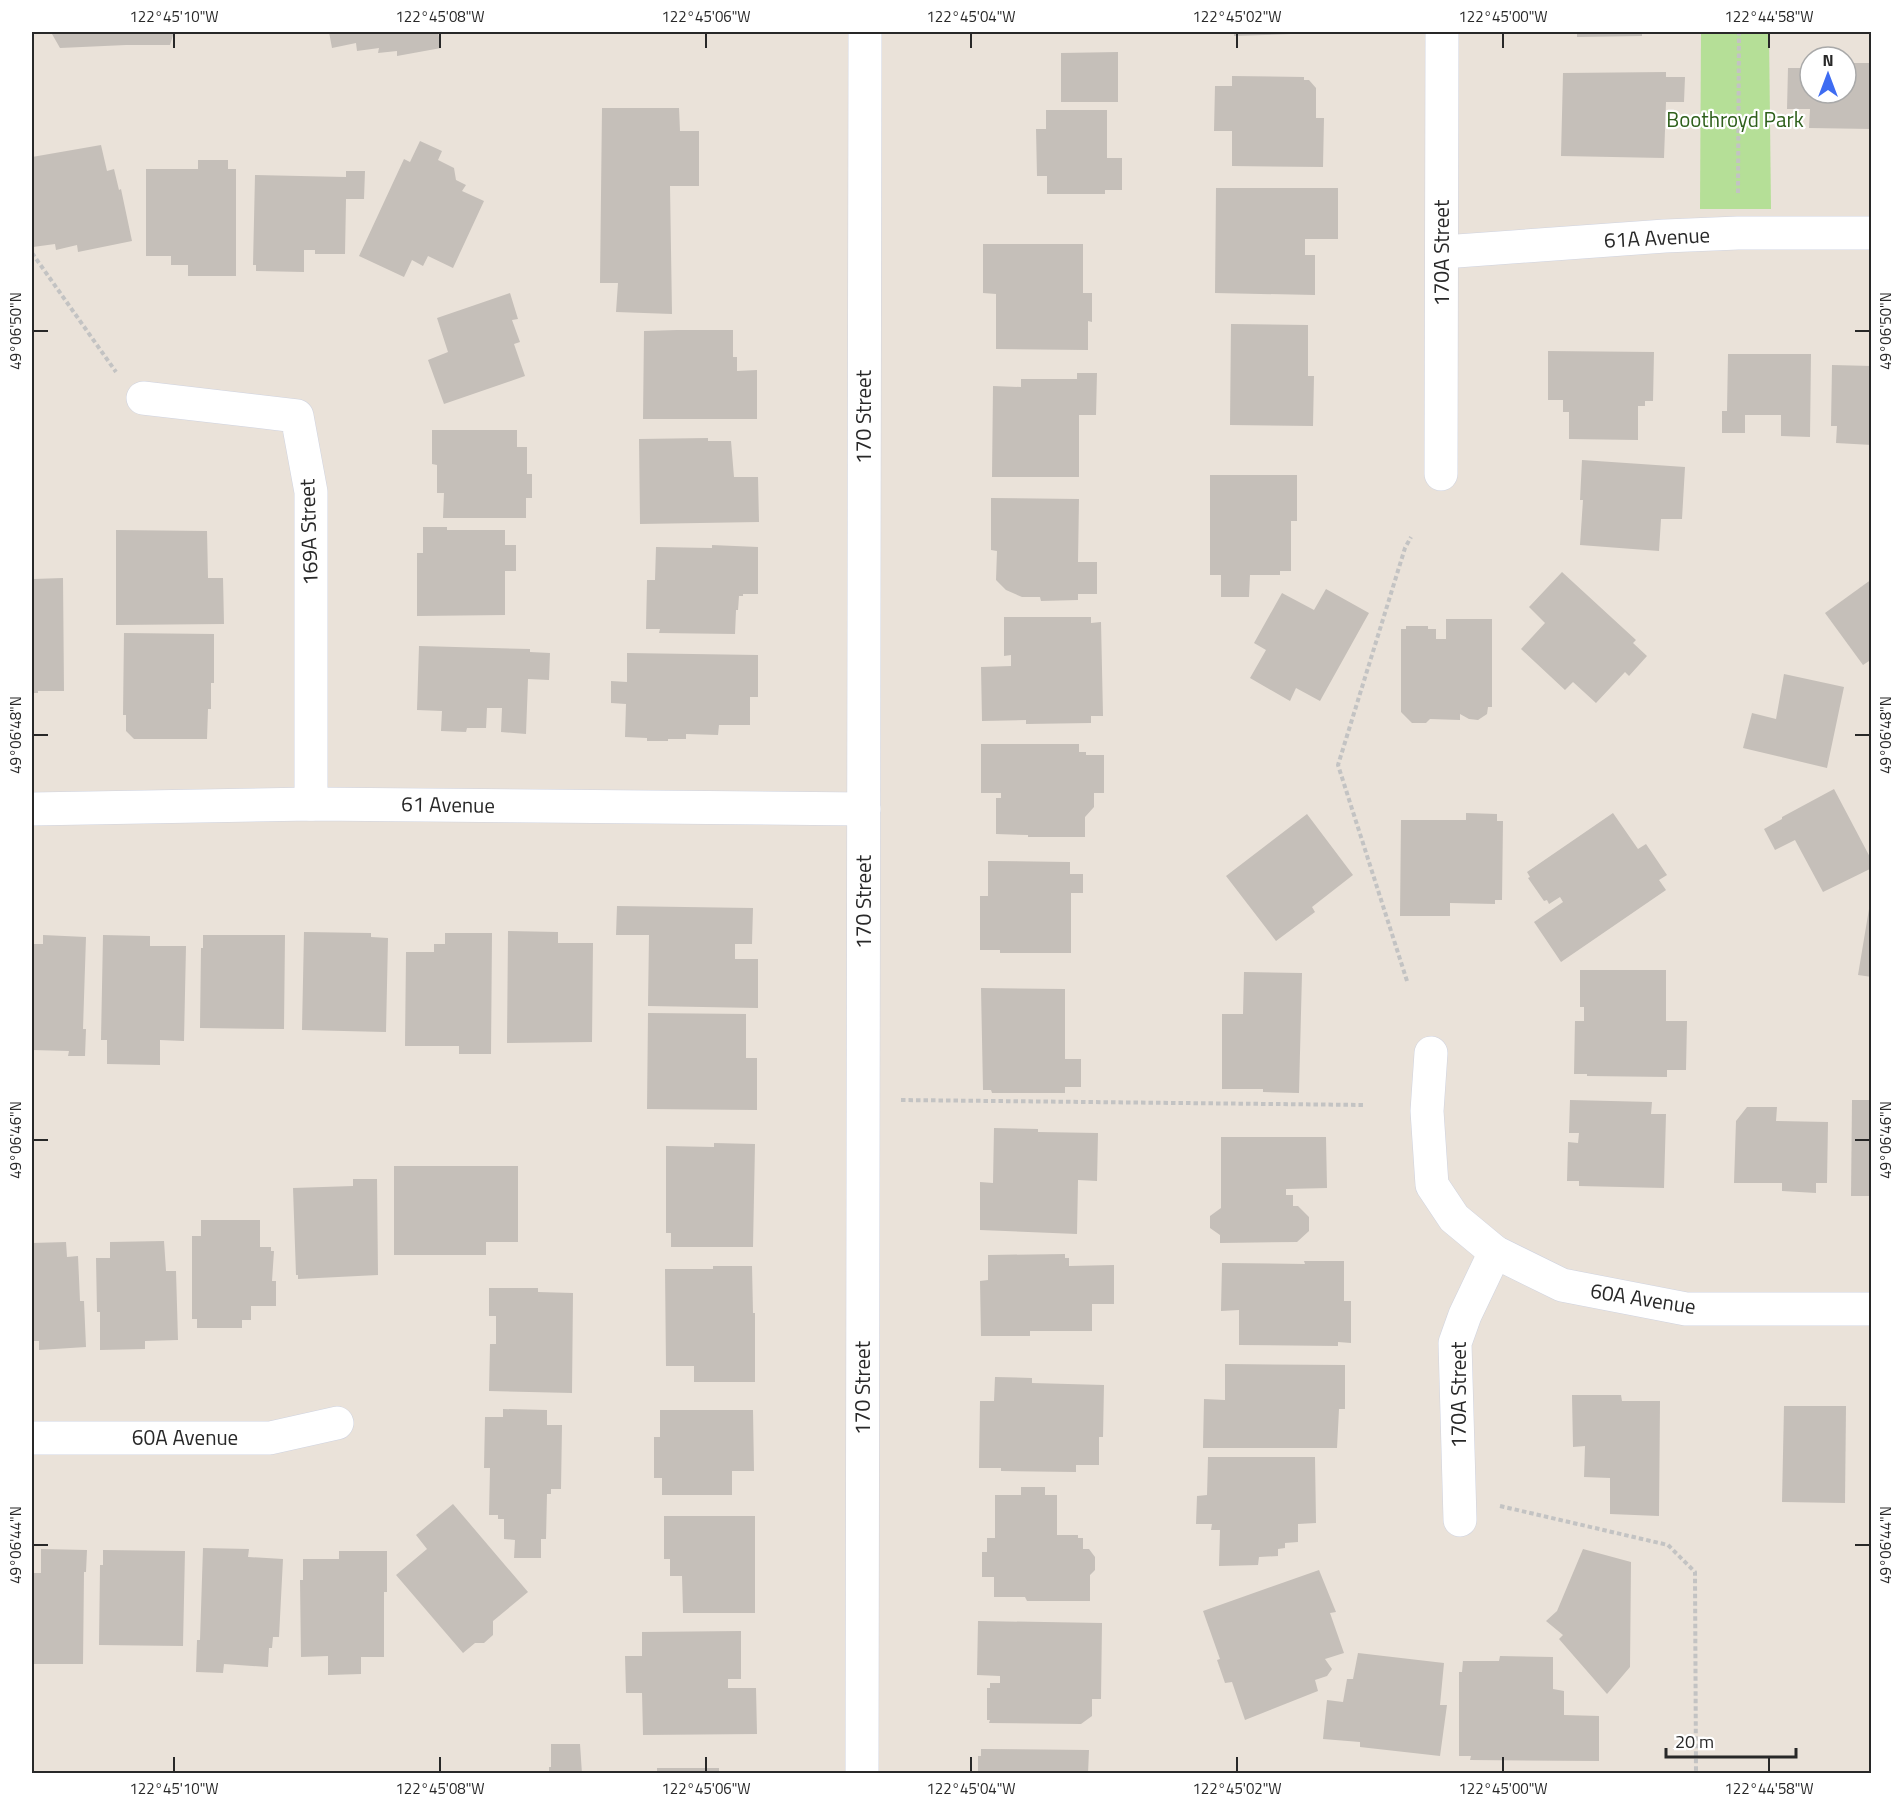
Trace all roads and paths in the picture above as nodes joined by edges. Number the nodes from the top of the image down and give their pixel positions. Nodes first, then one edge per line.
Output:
1 (865, 32) edge
2 (1442, 32) edge
3 (1739, 32) edge
4 (1738, 200) dead end
5 (1872, 233) edge
6 (1443, 252) junction
7 (32, 253) edge
8 (143, 398) joint
9 (1441, 474) dead end
10 (1411, 537) dead end
11 (311, 804) junction
12 (32, 809) edge
13 (864, 809) junction
14 (1407, 981) dead end
15 (1431, 1053) dead end
16 (895, 1100) dead end
17 (1365, 1105) dead end
18 (1495, 1252) junction
19 (1872, 1309) edge
20 (337, 1423) dead end
21 (32, 1438) edge
22 (1461, 1508) joint
23 (862, 1773) edge
24 (1696, 1773) edge

1 - 13 street, 170 Street
2 - 6 street, 170A Street
3 - 4 path
5 - 6 street, 61A Avenue
6 - 9 street, 170A Street
7 - 8 path
8 - 11 street, 169A Street
10 - 14 path
11 - 12 street, 61 Avenue
11 - 13 street, 61 Avenue
13 - 23 street, 170 Street
15 - 18 street
16 - 17 path
18 - 19 street, 60A Avenue
18 - 22 street, 170A Street
20 - 21 street, 60A Avenue
22 - 24 path

